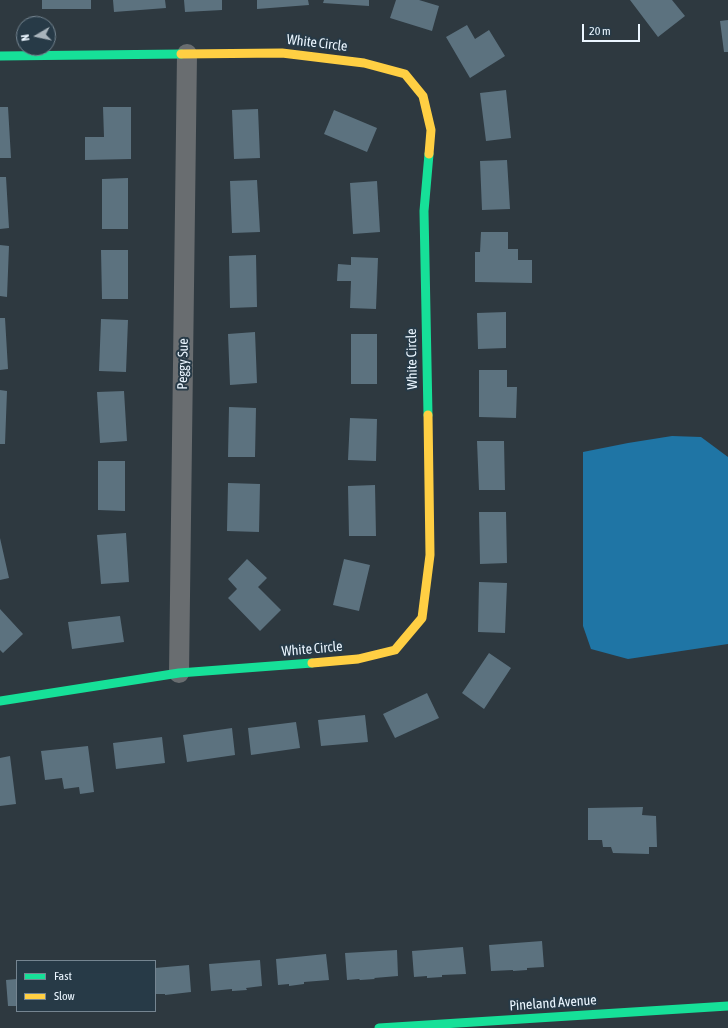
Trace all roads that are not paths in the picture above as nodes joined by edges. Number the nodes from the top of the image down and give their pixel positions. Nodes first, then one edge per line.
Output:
1 (187, 54) junction
2 (0, 56) edge
3 (179, 674) junction
4 (0, 701) edge
5 (728, 1006) edge
6 (379, 1028) edge

1 - 2 street, White Circle
1 - 3 street, Peggy Sue
1 - 3 street, White Circle
3 - 4 street, White Circle
5 - 6 street, Pineland Avenue

